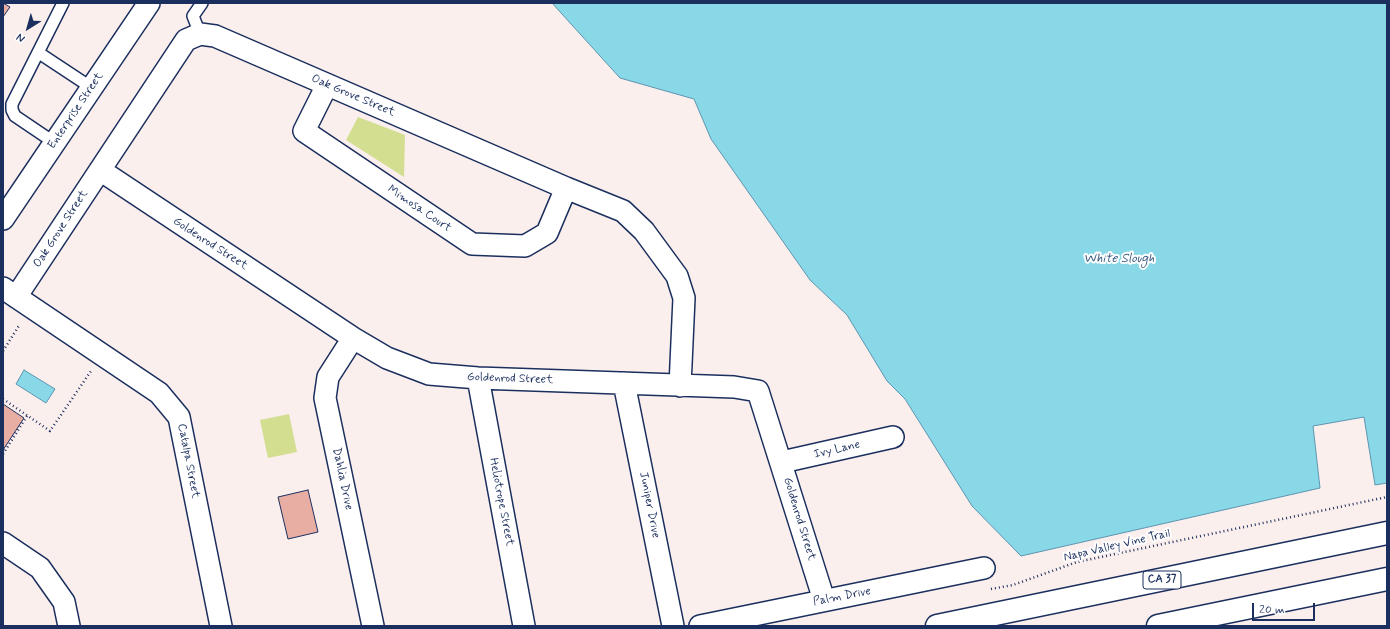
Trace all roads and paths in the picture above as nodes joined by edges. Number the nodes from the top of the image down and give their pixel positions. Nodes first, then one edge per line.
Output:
1 (63, 3) edge
2 (149, 3) edge
3 (202, 3) edge
4 (200, 34) junction
5 (39, 53) junction
6 (327, 85) junction
7 (92, 88) junction
8 (55, 143) junction
9 (100, 170) junction
10 (566, 188) junction
11 (3, 219) edge
12 (17, 297) edge
13 (352, 338) junction
14 (3, 351) edge
15 (102, 354) junction
16 (478, 378) junction
17 (624, 383) junction
18 (680, 386) junction
19 (3, 399) edge
20 (27, 416) junction
21 (892, 437) dead end
22 (3, 454) edge
23 (782, 462) junction
24 (1387, 497) edge
25 (1387, 533) edge
26 (3, 543) edge
27 (984, 568) dead end
28 (1387, 579) edge
29 (990, 589) dead end
30 (824, 600) junction
31 (69, 626) edge
32 (221, 626) edge
33 (373, 626) edge
34 (524, 626) edge
35 (673, 626) edge
36 (700, 626) edge
37 (937, 626) edge
38 (1158, 626) edge

1 - 5 lane
2 - 7 street, Enterprise Street
3 - 4 lane
4 - 6 street, Oak Grove Street
4 - 9 street, Oak Grove Street
5 - 7 lane
5 - 8 lane
6 - 10 street, Oak Grove Street
6 - 10 street, Mimosa Court
7 - 8 street, Enterprise Street
8 - 11 street, Enterprise Street
9 - 12 street, Oak Grove Street
9 - 13 street, Goldenrod Street
10 - 18 street, Oak Grove Street
12 - 14 path
12 - 15 street, Catalpa Street
13 - 16 street, Goldenrod Street
13 - 33 street, Dahlia Drive
15 - 20 path
15 - 32 street, Catalpa Street
16 - 17 street, Goldenrod Street
16 - 34 street, Heliotrope Street
17 - 18 street, Goldenrod Street
17 - 35 street, Juniper Drive
18 - 23 street, Goldenrod Street
19 - 20 path
20 - 22 path
21 - 23 street, Ivy Lane
23 - 30 street, Goldenrod Street
24 - 29 path, Napa Valley Vine Trail
25 - 37 highway, CA 37
26 - 31 street
27 - 30 street, Palm Drive
28 - 38 highway
30 - 36 street, Palm Drive

